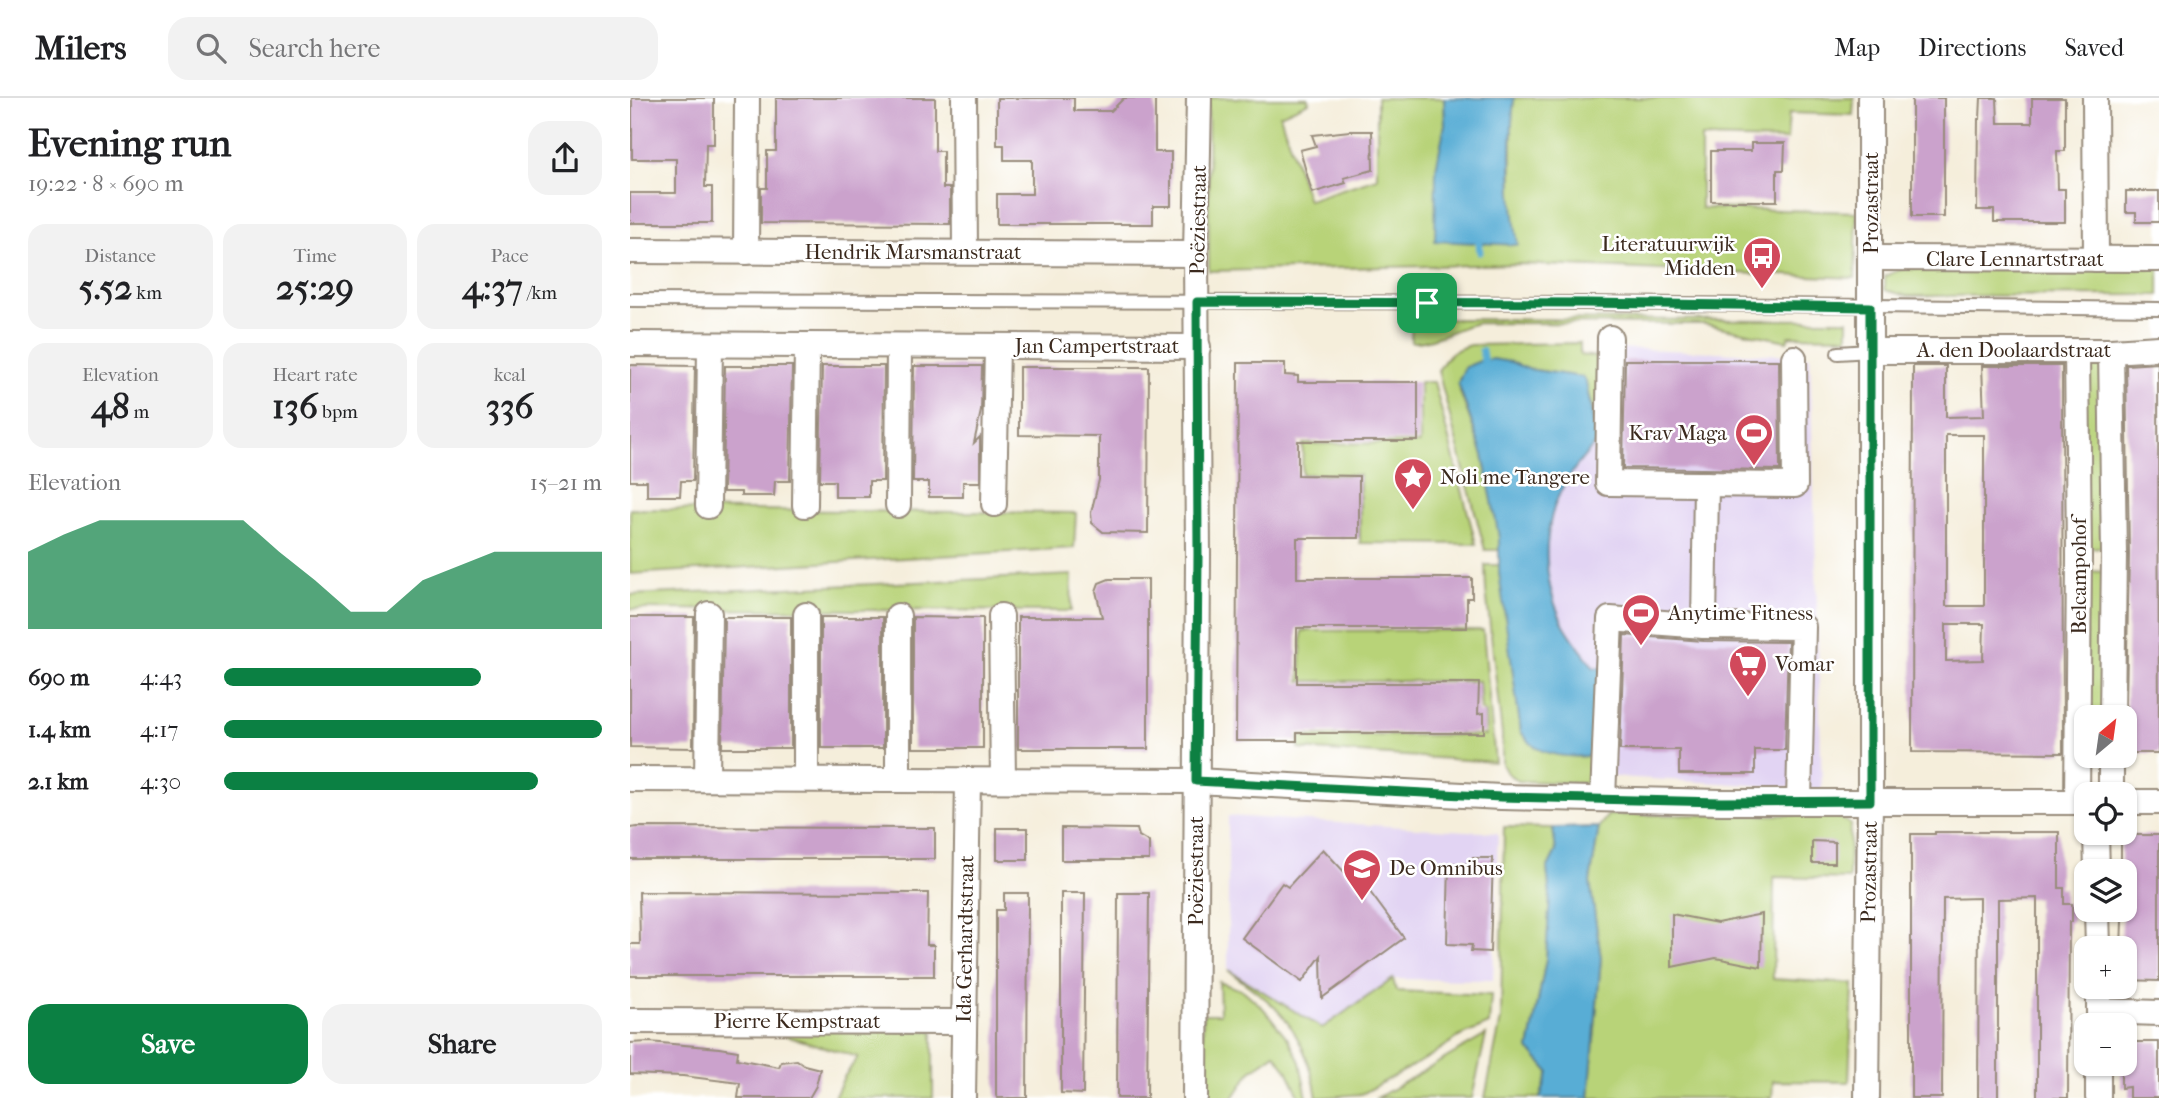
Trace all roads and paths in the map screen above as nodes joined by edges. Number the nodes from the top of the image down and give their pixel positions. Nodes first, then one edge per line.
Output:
1 (747, 98) edge
2 (964, 98) edge
3 (1199, 98) edge
4 (1870, 98) edge
5 (2095, 98) edge
6 (630, 251) edge
7 (746, 252) junction
8 (965, 252) junction
9 (1196, 254) junction
10 (1871, 258) junction
11 (2095, 259) junction
12 (2159, 259) edge
13 (630, 300) edge
14 (1197, 302) junction
15 (1870, 307) junction
16 (2159, 309) edge
17 (1610, 338) dead end
18 (630, 344) edge
19 (710, 345) junction
20 (807, 345) junction
21 (899, 346) junction
22 (997, 346) junction
23 (1198, 347) junction
24 (2159, 348) edge
25 (1870, 351) junction
26 (2077, 351) junction
27 (2111, 351) junction
28 (1838, 353) dead end
29 (1794, 358) dead end
30 (1706, 484) junction
31 (994, 504) dead end
32 (805, 505) dead end
33 (898, 505) dead end
34 (708, 506) dead end
35 (709, 614) dead end
36 (806, 615) dead end
37 (898, 616) dead end
38 (1001, 616) dead end
39 (1704, 626) junction
40 (2112, 705) edge
41 (630, 779) edge
42 (707, 779) junction
43 (806, 779) junction
44 (898, 780) junction
45 (968, 780) junction
46 (1003, 780) junction
47 (1196, 781) junction
48 (2082, 782) edge
49 (1603, 799) junction
50 (1870, 801) junction
51 (1799, 802) junction
52 (2074, 802) edge
53 (2137, 802) edge
54 (2159, 802) edge
55 (2099, 1008) edge
56 (2159, 1013) edge
57 (630, 1021) edge
58 (963, 1021) junction
59 (2098, 1076) edge
60 (962, 1098) edge
61 (1195, 1098) edge
62 (1867, 1098) edge
63 (2098, 1098) edge

1 - 7 street
2 - 8 street
3 - 9 street, Poëziestraat
4 - 10 street, Prozastraat
5 - 11 street
6 - 7 street, Hendrik Marsmanstraat
7 - 8 street, Hendrik Marsmanstraat
8 - 9 street, Hendrik Marsmanstraat
9 - 14 street, Poëziestraat
10 - 11 street, Clare Lennartstraat
10 - 15 street, Prozastraat
11 - 12 street, Clare Lennartstraat
13 - 14 lane
14 - 15 lane
14 - 23 street, Poëziestraat
15 - 16 lane
15 - 25 street, Prozastraat
17 - 30 street
18 - 19 street, Jan Campertstraat
19 - 20 street, Jan Campertstraat
19 - 34 street
20 - 21 street, Jan Campertstraat
20 - 32 street
21 - 22 street, Jan Campertstraat
21 - 33 street
22 - 23 street, Jan Campertstraat
22 - 31 street, Jan Campertstraat
23 - 47 street, Poëziestraat
24 - 27 street, A. den Doolaardstraat
25 - 26 street, A. den Doolaardstraat
25 - 28 lane
25 - 50 street, Prozastraat
26 - 27 street, A. den Doolaardstraat
26 - 48 street, Belcampohof
27 - 40 street, Belcampohof
29 - 30 street
30 - 39 street
35 - 42 street
36 - 43 street
37 - 44 street
38 - 46 street
39 - 49 street
39 - 51 street
41 - 42 street
42 - 43 street
43 - 44 street
44 - 45 street
45 - 46 street
45 - 58 street, Ida Gerhardtstraat
46 - 47 street
47 - 49 street
47 - 61 street, Poëziestraat
49 - 51 street
50 - 51 street
50 - 52 street
50 - 62 street, Prozastraat
53 - 54 street
55 - 56 street
57 - 58 street, Pierre Kempstraat
58 - 60 street, Ida Gerhardtstraat
59 - 63 street

